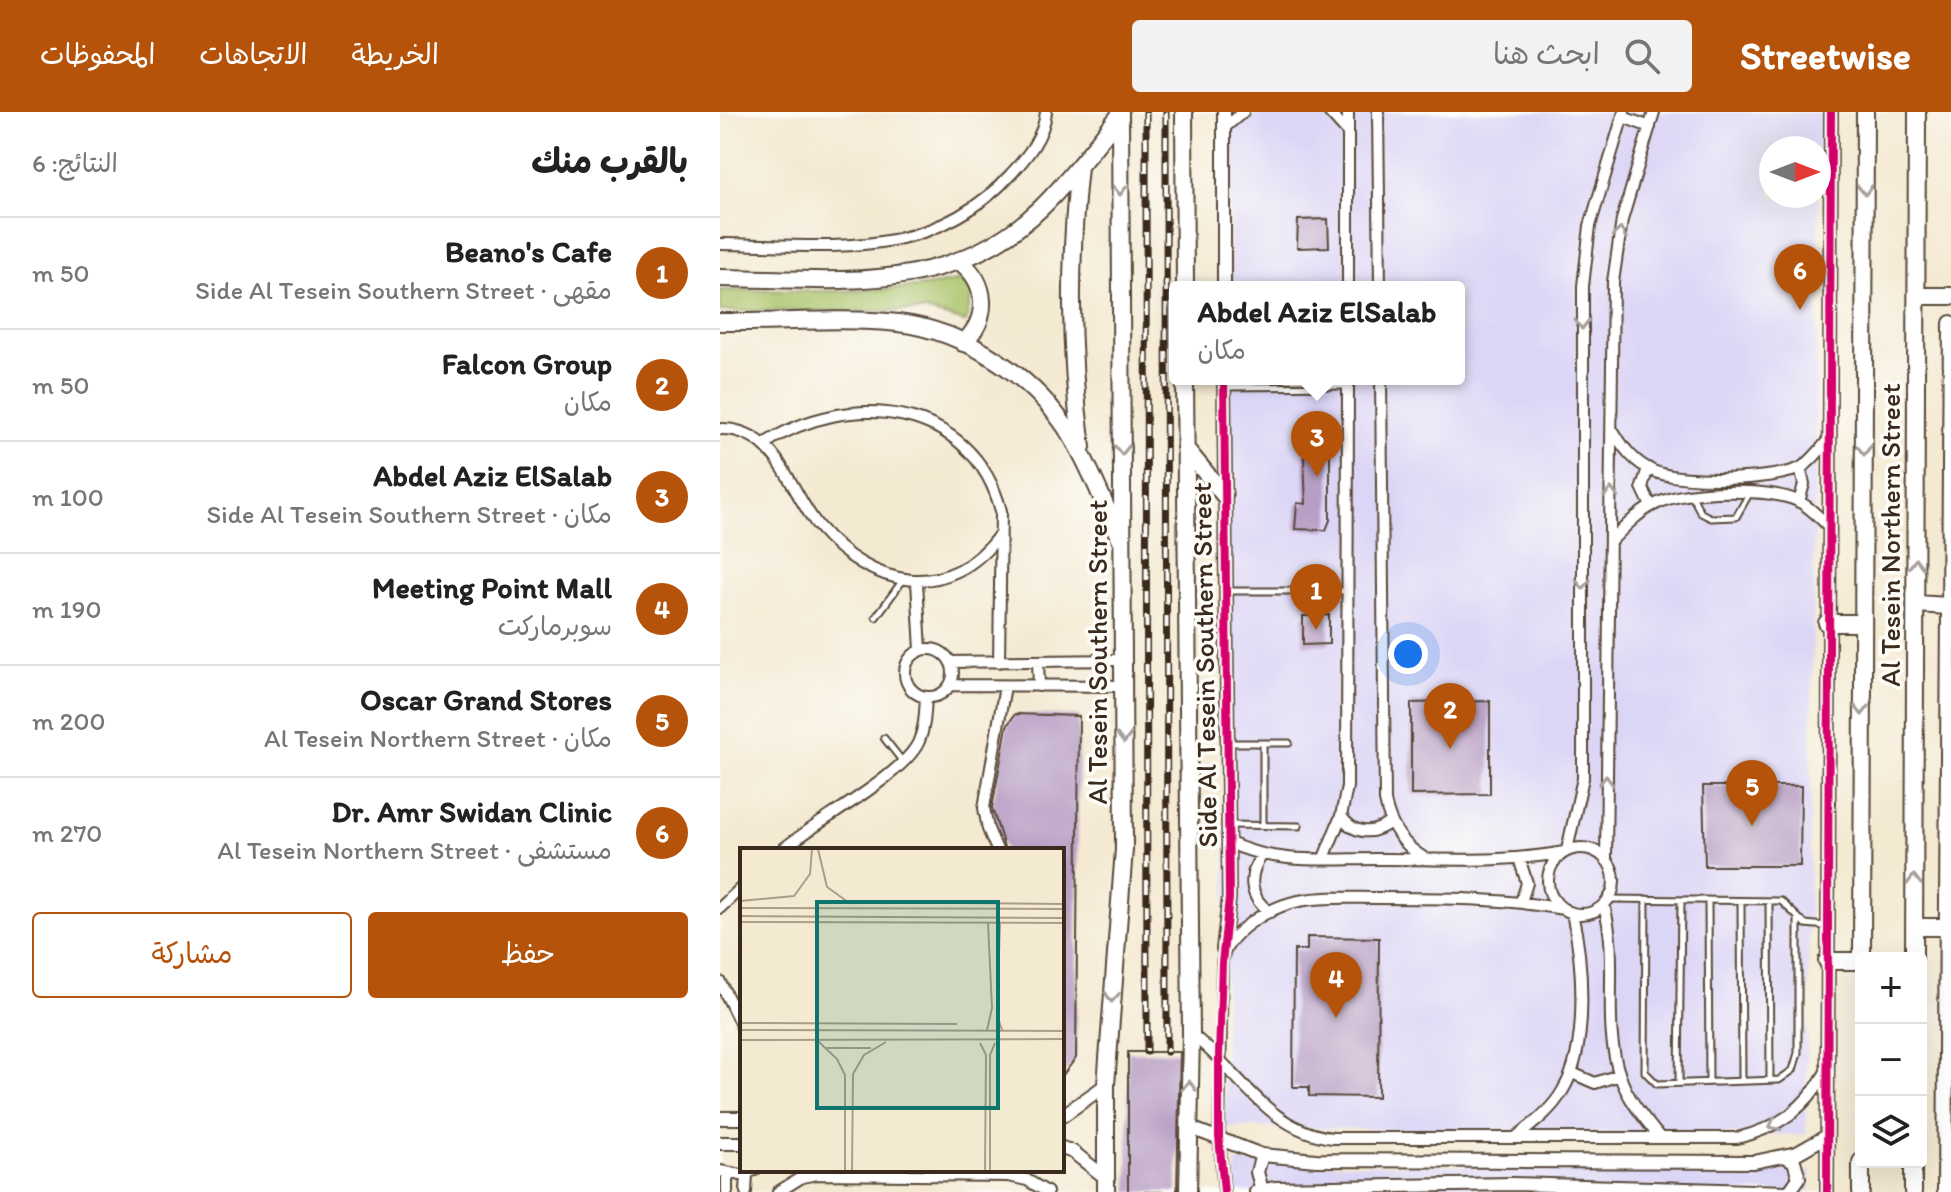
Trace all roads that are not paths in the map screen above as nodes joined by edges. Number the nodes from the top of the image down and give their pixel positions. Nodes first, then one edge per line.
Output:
1 (1046, 112) edge
2 (1184, 112) edge
3 (1224, 112) edge
4 (1243, 112) edge
5 (1329, 112) edge
6 (1348, 112) edge
7 (1378, 112) edge
8 (1654, 112) edge
9 (1831, 112) edge
10 (1865, 112) edge
11 (1917, 112) edge
12 (1120, 114) edge
13 (1624, 114) edge
14 (1650, 127) junction
15 (1224, 128) junction
16 (1348, 133) junction
17 (1079, 165) junction
18 (720, 244) edge
19 (959, 261) junction
20 (720, 278) edge
21 (1185, 281) edge
22 (1224, 281) edge
23 (1348, 281) edge
24 (1380, 281) edge
25 (1917, 296) junction
26 (1951, 296) edge
27 (720, 322) edge
28 (1951, 323) edge
29 (963, 343) junction
30 (1185, 385) edge
31 (1224, 385) edge
32 (1348, 385) edge
33 (1381, 385) edge
34 (1612, 428) junction
35 (720, 429) edge
36 (1828, 440) junction
37 (764, 444) junction
38 (1185, 448) junction
39 (1084, 459) junction
40 (1648, 468) junction
41 (1800, 468) junction
42 (1749, 494) junction
43 (1224, 495) junction
44 (1691, 495) junction
45 (1799, 502) junction
46 (1651, 506) junction
47 (1827, 525) junction
48 (1002, 532) junction
49 (1610, 542) junction
50 (1122, 544) junction
51 (904, 579) junction
52 (917, 582) junction
53 (1224, 591) junction
54 (1348, 591) junction
55 (1916, 604) junction
56 (1949, 606) junction
57 (876, 617) dead end
58 (1827, 623) junction
59 (1863, 623) junction
60 (921, 650) junction
61 (1124, 660) junction
62 (950, 662) junction
63 (999, 662) junction
64 (1038, 662) junction
65 (950, 685) junction
66 (1005, 686) junction
67 (1039, 686) junction
68 (1125, 686) junction
69 (926, 697) junction
70 (884, 738) dead end
71 (1226, 743) junction
72 (1263, 743) junction
73 (1289, 743) dead end
74 (904, 762) junction
75 (1341, 816) junction
76 (1391, 821) junction
77 (1227, 825) junction
78 (1263, 825) junction
79 (1299, 826) dead end
80 (1949, 835) edge
81 (1228, 842) junction
82 (785, 848) edge
83 (996, 848) edge
84 (1565, 851) junction
85 (1262, 855) junction
86 (1324, 858) junction
87 (1519, 858) junction
88 (1426, 859) junction
89 (1606, 859) junction
90 (1949, 884) edge
91 (740, 889) edge
92 (1646, 899) junction
93 (1681, 900) junction
94 (1708, 900) junction
95 (1741, 901) junction
96 (1769, 901) junction
97 (1521, 902) junction
98 (1606, 902) junction
99 (720, 908) edge
100 (1568, 911) junction
101 (1270, 912) junction
102 (1798, 918) junction
103 (1827, 926) junction
104 (1914, 927) junction
105 (1947, 927) junction
106 (1223, 949) junction
107 (1861, 952) edge
108 (1914, 952) edge
109 (1855, 960) edge
110 (1827, 961) junction
111 (720, 982) edge
112 (740, 1023) edge
113 (1191, 1034) junction
114 (1219, 1055) junction
115 (1827, 1070) junction
116 (1572, 1073) junction
117 (1619, 1075) junction
118 (1770, 1080) junction
119 (1742, 1081) junction
120 (1709, 1082) junction
121 (1679, 1083) junction
122 (1106, 1085) junction
123 (1064, 1115) edge
124 (1188, 1127) junction
125 (1827, 1136) junction
126 (1219, 1137) junction
127 (1515, 1138) junction
128 (1660, 1138) junction
129 (1064, 1149) edge
130 (1262, 1155) junction
131 (1786, 1157) junction
132 (1861, 1168) edge
133 (1913, 1168) edge
134 (751, 1172) edge
135 (724, 1173) edge
136 (1106, 1185) edge
137 (1623, 1190) edge
138 (1259, 1191) edge
139 (727, 1192) edge
140 (734, 1192) edge
141 (740, 1192) edge
142 (746, 1192) edge
143 (778, 1192) edge
144 (1047, 1192) edge
145 (1188, 1192) edge
146 (1224, 1192) edge
147 (1788, 1192) edge
148 (1827, 1192) edge
149 (1861, 1192) edge
150 (1913, 1192) edge
151 (1945, 1192) edge

1 - 18 street
2 - 21 main road
3 - 15 street
4 - 15 street
5 - 16 street
6 - 16 street
7 - 24 street
8 - 14 street
9 - 36 street
10 -> 59 main road, Al Tesein Northern Street
11 - 25 main road, Al Tesein Northern Street
12 - 17 main road
12 -> 50 main road, Al Tesein Southern Street
13 - 14 street
13 -> 84 street
34 -> 14 street
15 - 22 street
16 - 23 street
17 - 19 main road
17 - 39 main road
19 - 20 main road
19 - 29 main road
25 - 26 main road
55 -> 25 main road, Al Tesein Northern Street
27 - 29 main road
28 - 56 main road
29 - 39 main road
30 - 38 main road
31 - 43 street, Side Al Tesein Southern Street
32 - 54 street
33 - 76 street
34 - 40 street
49 -> 34 street
35 - 37 street
36 - 41 street
36 - 47 street
37 - 48 street
37 - 51 street
38 - 43 main road
38 - 113 main road
39 - 50 main road
40 - 41 street
40 - 46 street
41 - 45 street
42 - 44 street
42 - 44 lane
42 - 45 street
43 - 53 street, Side Al Tesein Southern Street
44 - 46 street
45 - 47 street
46 - 49 street
47 - 58 street
48 - 52 street
48 - 63 street
89 -> 49 street
50 - 61 main road, Al Tesein Southern Street
51 - 52 street
51 - 57 lane
52 - 60 street
53 - 54 lane
53 - 71 street, Side Al Tesein Southern Street
54 - 75 street
55 - 56 main road
104 -> 55 main road, Al Tesein Northern Street
56 - 80 main road
58 - 59 main road
58 - 103 street
59 -> 107 main road, Al Tesein Northern Street
60 - 62 street
60 - 69 street
61 - 64 street
61 - 68 main road, Al Tesein Southern Street
62 - 63 street
62 - 65 street
63 - 64 street
64 - 67 street
65 - 66 street
65 - 69 street
66 - 67 street
66 - 83 street
67 - 68 street
68 -> 122 main road, Al Tesein Southern Street
69 - 74 street
70 - 74 lane
71 - 72 lane
71 - 77 street, Side Al Tesein Southern Street
72 - 73 lane
72 - 78 lane
74 - 82 street
75 - 76 street
75 - 86 street
76 - 88 street
77 - 78 lane
77 - 81 street, Side Al Tesein Southern Street
78 - 79 lane
80 - 90 main road
81 - 85 street
81 - 106 street, Side Al Tesein Southern Street
84 - 87 street
84 - 89 street
84 - 100 street
85 - 86 street
85 - 101 street
86 - 88 street
87 - 88 street
87 - 97 street
89 - 98 street
90 - 105 main road
91 - 99 street
92 - 93 lane
92 - 98 lane
92 - 121 lane
93 - 94 lane
93 - 121 lane
94 - 95 lane
94 - 120 lane
95 - 96 lane
95 - 119 lane
96 - 102 lane
96 - 118 lane
97 - 100 street
97 - 101 street
98 - 100 street
98 - 117 street
100 - 116 street
101 - 106 street
102 - 103 lane
102 - 118 lane
103 - 110 street
104 - 105 main road
104 - 108 main road, Al Tesein Northern Street
105 - 151 main road
106 - 114 street
109 - 110 main road
110 - 115 street
111 - 112 street
113 - 114 street
124 -> 113 main road
114 - 126 street
114 - 127 street
115 - 125 street
115 -> 128 street
116 - 117 street
116 - 127 street
117 - 128 street
118 - 119 lane
119 - 120 lane
120 - 121 lane
122 - 123 street
122 - 136 main road, Al Tesein Southern Street
124 - 126 street
124 - 145 main road
125 - 131 street
125 - 148 street
126 - 130 street
126 - 146 street
127 - 128 street
129 - 136 street
130 - 131 street
130 - 138 street
131 - 147 street
132 - 149 main road
133 - 150 main road
134 - 135 street
134 - 142 street
135 - 139 street
137 - 138 street
137 - 147 street
140 - 141 street
143 - 144 street

